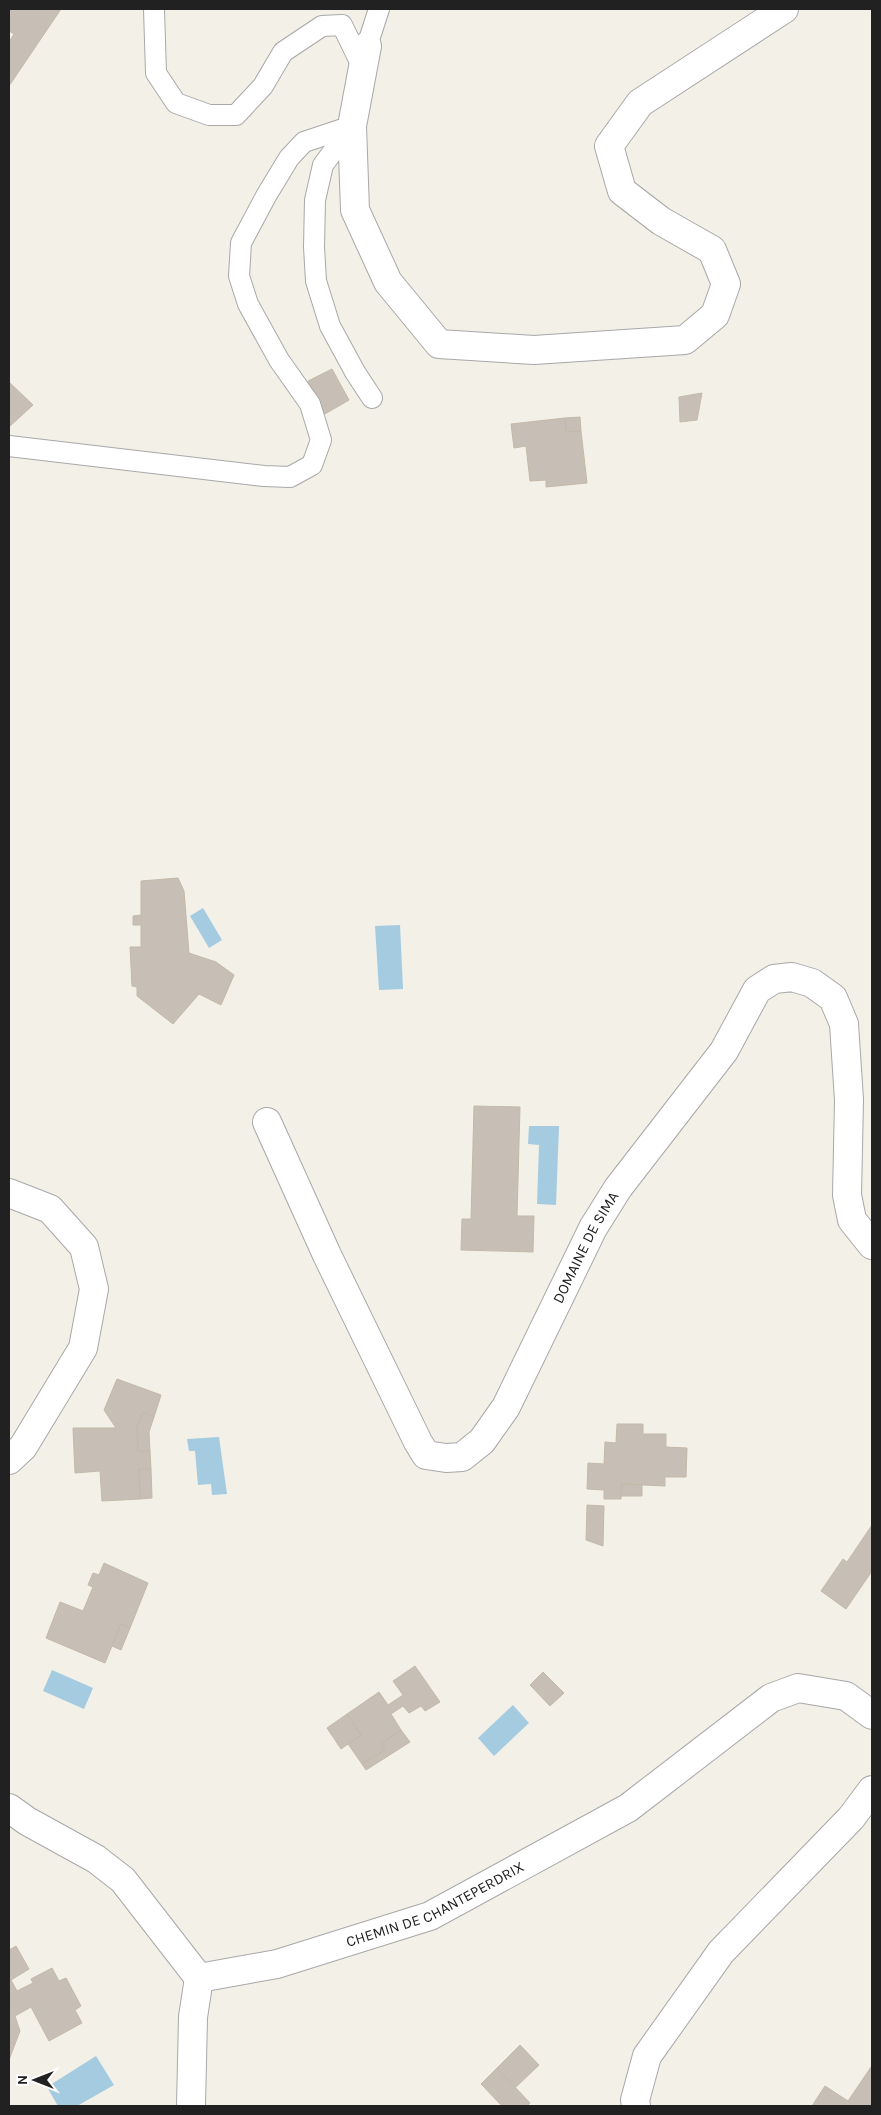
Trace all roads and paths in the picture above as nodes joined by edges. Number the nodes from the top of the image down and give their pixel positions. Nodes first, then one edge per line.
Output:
1 (154, 9) edge
2 (379, 9) edge
3 (784, 9) edge
4 (365, 57) junction
5 (352, 126) junction
6 (372, 398) dead end
7 (9, 446) edge
8 (267, 1122) dead end
9 (9, 1193) edge
10 (872, 1245) edge
11 (9, 1460) edge
12 (872, 1715) edge
13 (872, 1790) edge
14 (9, 1808) edge
15 (199, 1978) junction
16 (191, 2106) edge
17 (636, 2106) edge

1 - 4 lane
2 - 4 lane
3 - 5 street
4 - 5 street
5 - 6 lane
5 - 7 lane
8 - 10 street, DOMAINE DE SIMA
9 - 11 street
12 - 15 street, CHEMIN DE CHANTEPERDRIX
13 - 17 street
14 - 15 street
15 - 16 street

